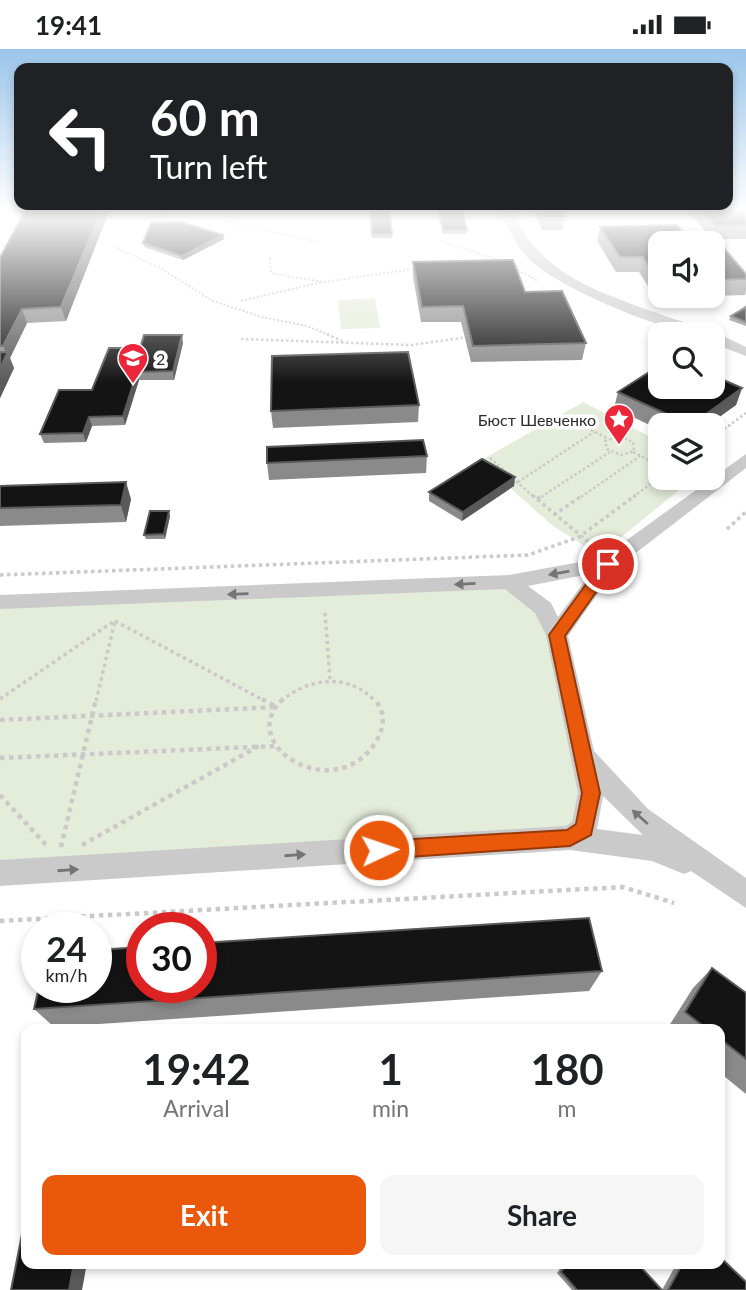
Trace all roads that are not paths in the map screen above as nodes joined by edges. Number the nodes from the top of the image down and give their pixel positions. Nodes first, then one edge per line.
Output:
1 (548, 267) edge
2 (671, 322) edge
3 (725, 343) edge
4 (746, 352) edge
5 (746, 459) edge
6 (603, 556) junction
7 (509, 582) junction
8 (0, 603) edge
9 (557, 635) junction
10 (585, 758) junction
11 (570, 838) junction
12 (0, 873) edge
13 (713, 873) junction
14 (746, 895) edge

1 - 2 street
3 - 4 street
5 - 6 street
6 -> 7 street
6 - 9 street
7 -> 8 street
7 - 9 street
9 - 10 street
10 - 11 street
13 -> 10 street
12 -> 11 street
11 - 13 street
13 - 14 street

